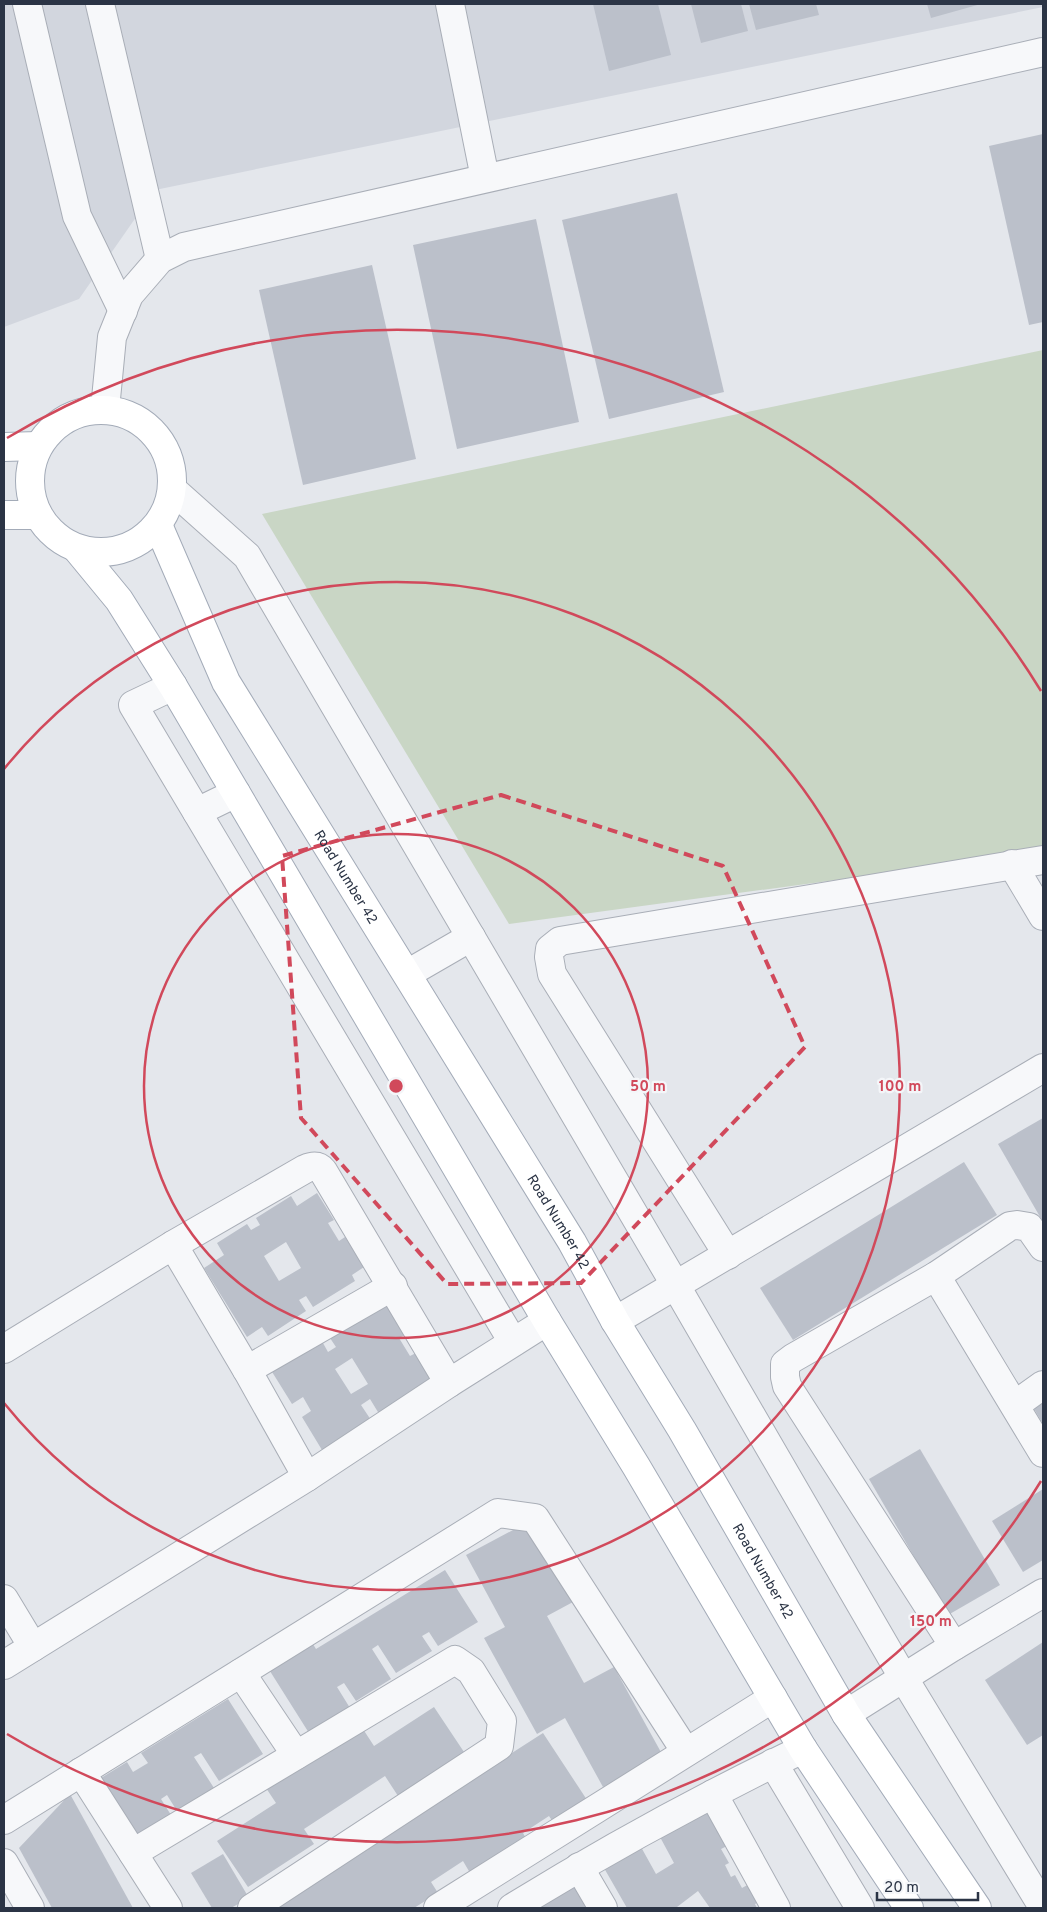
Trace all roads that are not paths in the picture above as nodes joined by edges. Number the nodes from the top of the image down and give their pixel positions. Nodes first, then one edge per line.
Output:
1 (27, 4) edge
2 (100, 4) edge
3 (450, 4) edge
4 (1043, 52) edge
5 (485, 178) junction
6 (160, 259) junction
7 (123, 311) junction
8 (105, 410) junction
9 (38, 446) junction
10 (4, 447) edge
11 (172, 490) junction
12 (4, 515) edge
13 (38, 515) junction
14 (158, 525) junction
15 (78, 549) junction
16 (173, 686) junction
17 (236, 793) junction
18 (197, 812) junction
19 (1043, 860) edge
20 (1012, 864) junction
21 (1043, 916) edge
22 (471, 937) junction
23 (407, 974) junction
24 (1043, 1068) edge
25 (174, 1245) junction
26 (1043, 1247) edge
27 (728, 1255) junction
28 (936, 1276) junction
29 (393, 1286) junction
30 (676, 1286) junction
31 (547, 1320) junction
32 (615, 1321) junction
33 (513, 1342) junction
34 (4, 1349) edge
35 (247, 1370) junction
36 (450, 1383) junction
37 (1043, 1385) edge
38 (1015, 1405) junction
39 (1043, 1452) edge
40 (307, 1477) junction
41 (1043, 1593) edge
42 (4, 1599) edge
43 (954, 1646) junction
44 (33, 1647) junction
45 (4, 1665) edge
46 (241, 1672) junction
47 (903, 1678) junction
48 (773, 1698) junction
49 (846, 1714) junction
50 (803, 1749) junction
51 (686, 1752) junction
52 (296, 1755) junction
53 (773, 1764) junction
54 (81, 1772) junction
55 (713, 1794) junction
56 (4, 1820) edge
57 (133, 1853) junction
58 (4, 1864) edge
59 (579, 1867) junction
60 (1043, 1906) edge
61 (30, 1908) edge
62 (168, 1908) edge
63 (252, 1908) edge
64 (438, 1908) edge
65 (512, 1908) edge
66 (604, 1908) edge
67 (776, 1908) edge
68 (860, 1908) edge
69 (909, 1908) edge
70 (977, 1908) edge

1 - 7 street
2 - 6 street
3 - 5 street
4 - 5 street
5 - 6 street
6 - 7 street
7 - 8 street
8 - 9 main road
8 - 11 main road
9 - 10 main road
9 - 13 main road
11 - 14 main road
11 - 22 street
12 - 13 main road
13 - 15 main road
14 - 15 main road
14 - 23 main road, Road Number 42
15 - 16 main road
16 - 17 main road
16 - 18 street
17 - 18 street
17 - 31 main road
18 - 33 street
19 - 20 street
20 - 21 street
20 - 27 street
22 - 23 street
22 - 30 street
23 - 32 main road, Road Number 42
24 - 27 street
25 - 29 street
25 - 34 street
25 - 35 street
26 - 28 street
27 - 30 street
28 - 38 street
28 - 43 street
29 - 35 street
29 - 36 street
30 - 32 street
30 - 47 street
31 - 33 street
31 - 48 main road
32 - 49 main road, Road Number 42
33 - 36 street
35 - 40 street
36 - 40 street
37 - 38 street
38 - 39 street
40 - 44 street
41 - 43 street
42 - 44 street
43 - 47 street
44 - 45 street
46 - 51 street
46 - 52 street
46 - 54 street
47 - 49 street
47 - 60 street
48 - 50 main road
48 - 51 street
49 - 70 main road, Road Number 42
50 - 53 street
50 - 69 main road
51 - 64 street
52 - 57 street
52 - 63 street
53 - 55 street
53 - 68 street
54 - 56 street
54 - 57 street
55 - 59 street
55 - 67 street
57 - 62 street
58 - 61 street
59 - 65 street
59 - 66 street

